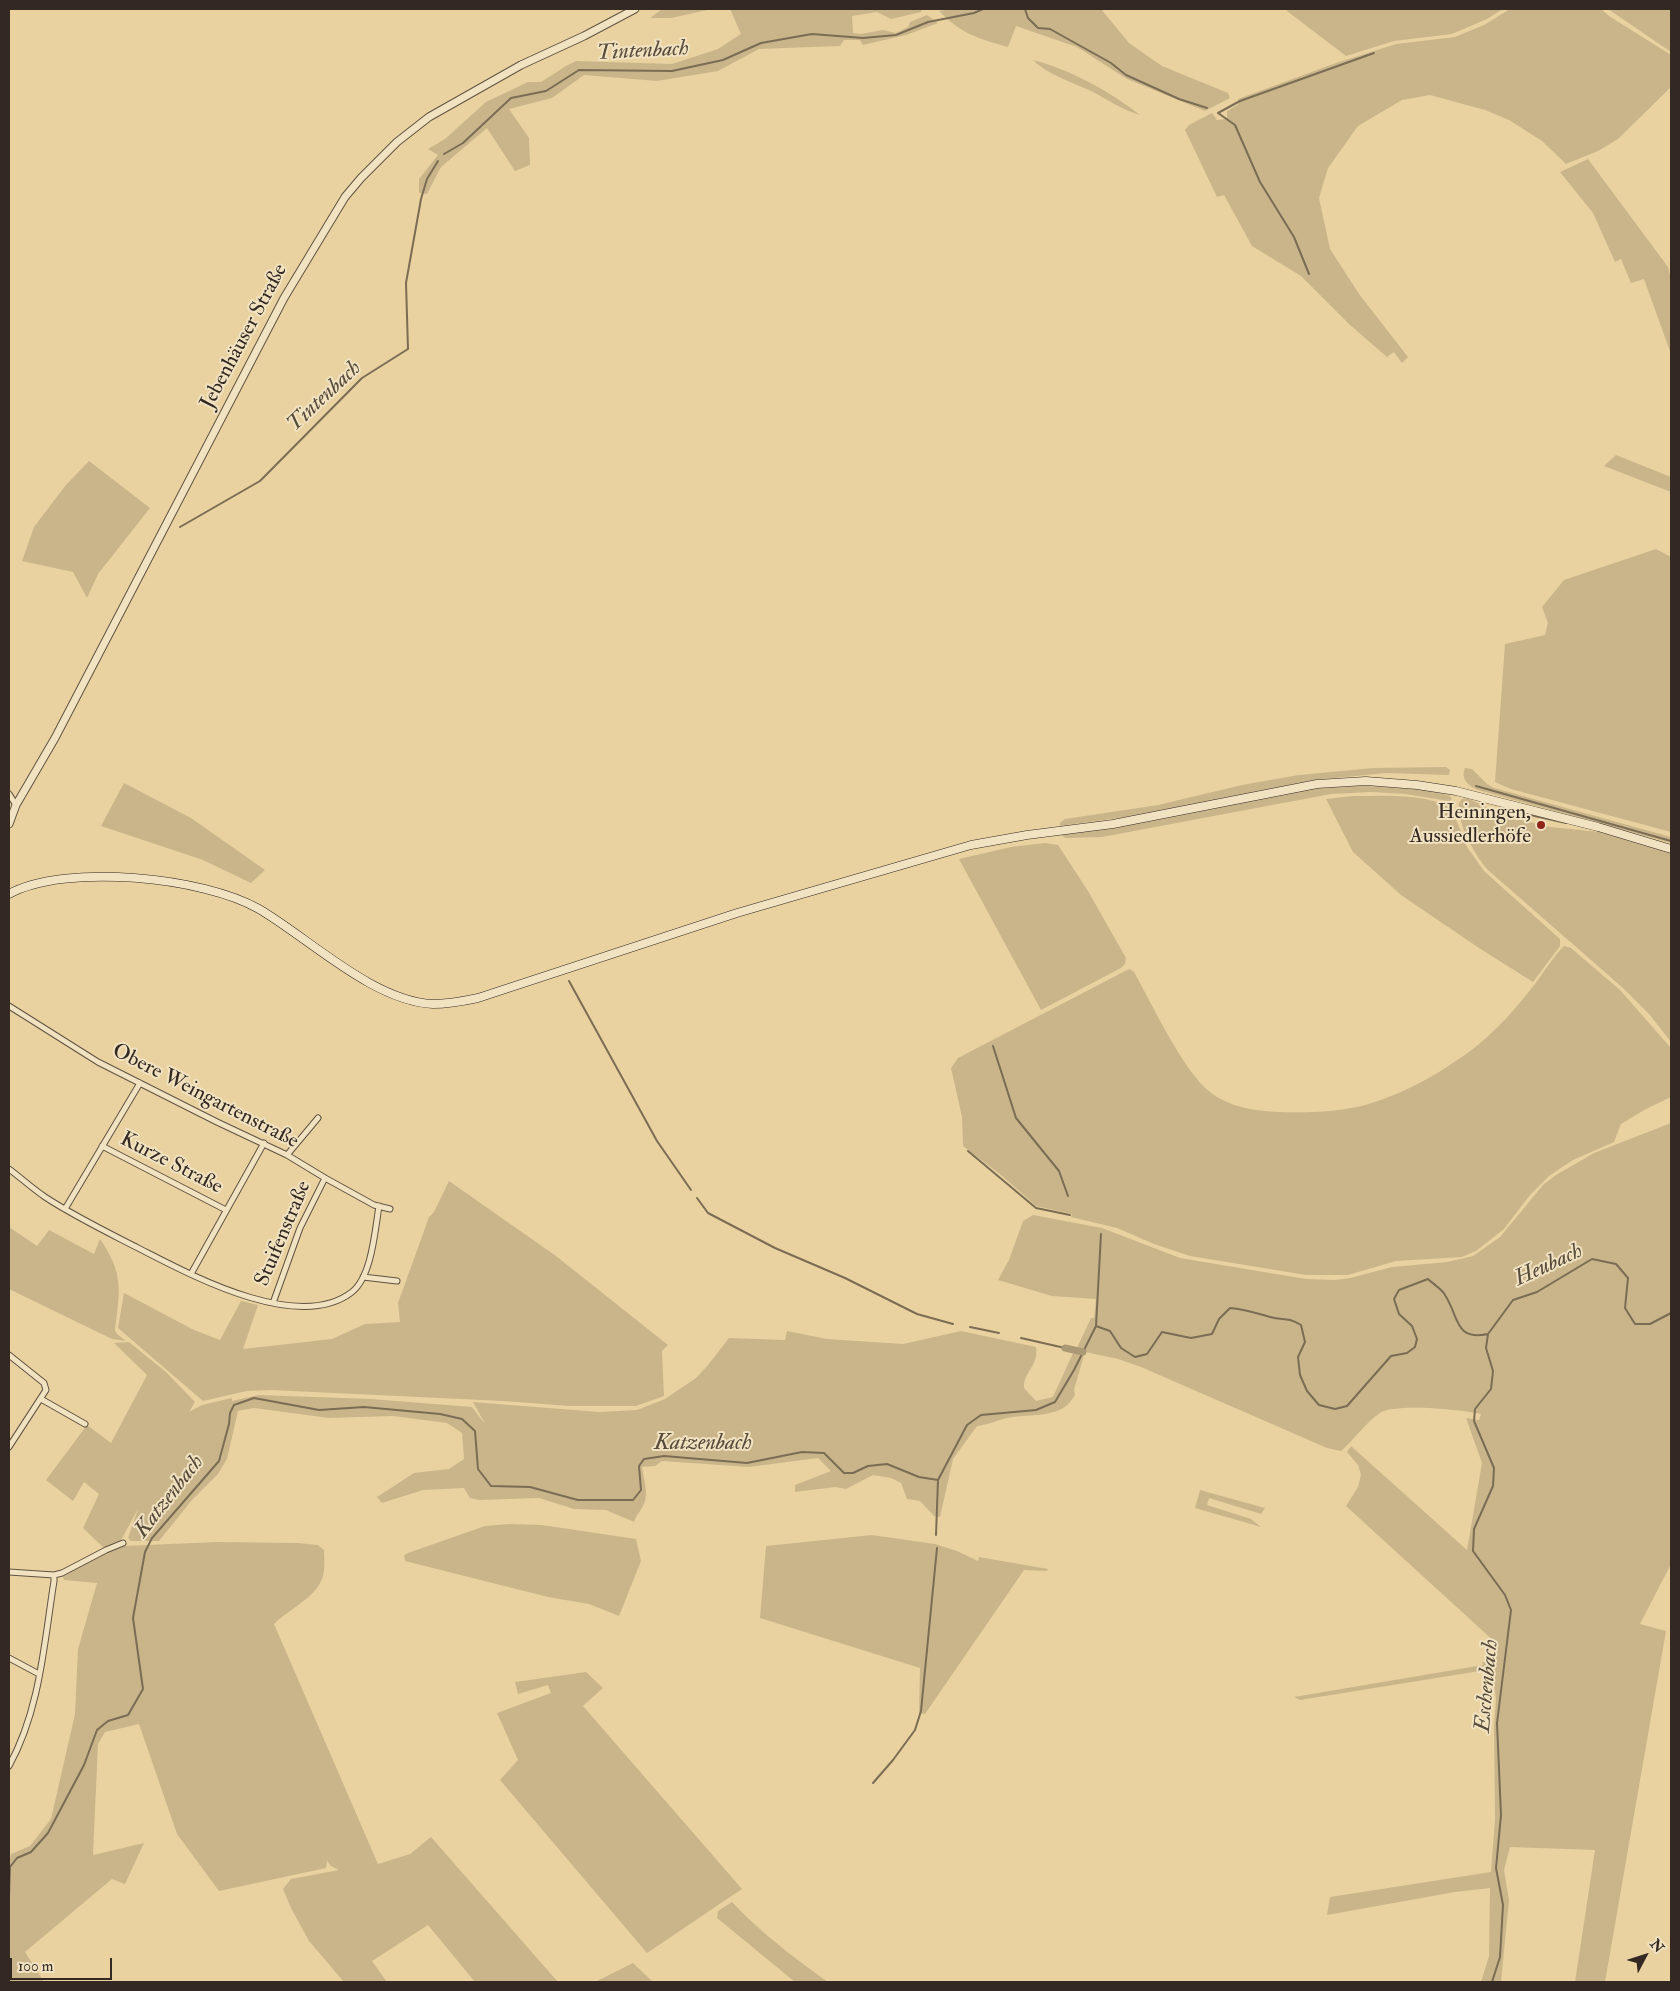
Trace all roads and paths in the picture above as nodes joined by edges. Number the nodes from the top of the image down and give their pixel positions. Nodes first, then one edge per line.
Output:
1 (635, 9) edge
2 (9, 794) edge
3 (16, 806) junction
4 (9, 822) edge
5 (1671, 849) edge
6 (9, 894) edge
7 (9, 1006) edge
8 (140, 1083) junction
9 (318, 1118) dead end
10 (264, 1144) junction
11 (102, 1146) junction
12 (287, 1155) junction
13 (9, 1169) edge
14 (325, 1178) junction
15 (379, 1206) junction
16 (390, 1208) dead end
17 (64, 1209) junction
18 (226, 1210) junction
19 (191, 1274) junction
20 (363, 1277) junction
21 (397, 1281) dead end
22 (273, 1302) junction
23 (9, 1355) edge
24 (41, 1399) junction
25 (85, 1424) dead end
26 (9, 1447) edge
27 (123, 1543) dead end
28 (9, 1572) edge
29 (54, 1575) junction
30 (9, 1658) edge
31 (39, 1674) junction
32 (9, 1763) edge

1 - 3 street, Jebenhäuser Straße
2 - 3 street
3 - 4 street, Jebenhäuser Straße
5 - 6 main road
7 - 8 street, Obere Weingartenstraße
8 - 10 street, Obere Weingartenstraße
8 - 11 street
9 - 12 street
10 - 12 street, Obere Weingartenstraße
10 - 18 street
11 - 17 street
11 - 18 street, Kurze Straße
12 - 14 street, Obere Weingartenstraße
13 - 17 street
14 - 15 street, Obere Weingartenstraße
14 - 22 street, Stuifenstraße
15 - 16 street, Obere Weingartenstraße
15 - 20 street
17 - 19 street
18 - 19 street
19 - 22 street
20 - 21 street
20 - 22 street
23 - 24 street
24 - 25 street
24 - 26 street
27 - 29 street
28 - 29 street
29 - 31 street
30 - 31 street
31 - 32 street

